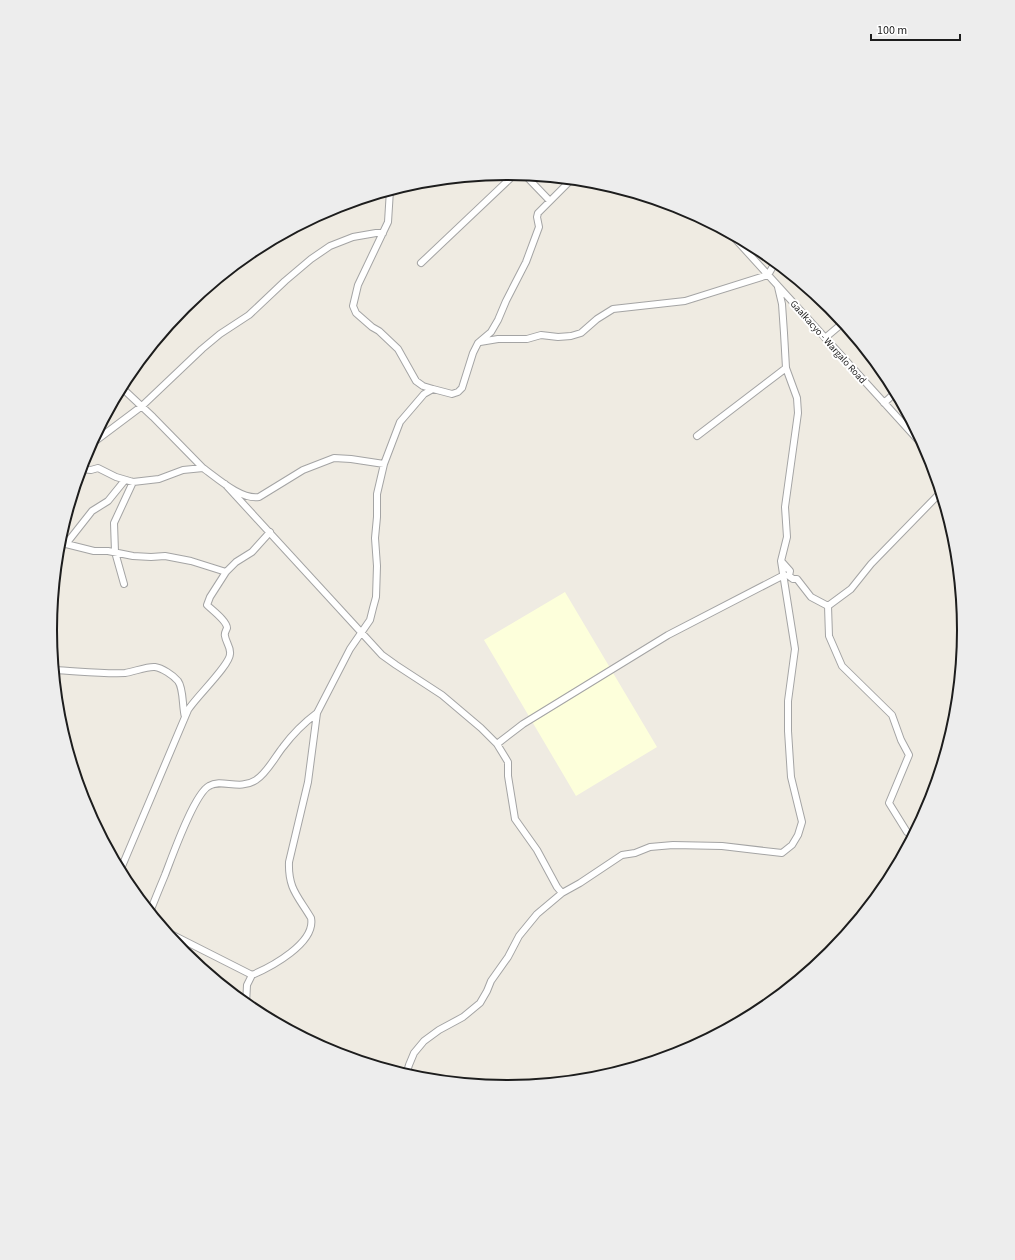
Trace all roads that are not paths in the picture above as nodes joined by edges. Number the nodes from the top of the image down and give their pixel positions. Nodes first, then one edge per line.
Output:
1 (509, 180) edge
2 (530, 180) edge
3 (567, 183) edge
4 (390, 195) edge
5 (549, 200) junction
6 (383, 233) junction
7 (740, 244) edge
8 (421, 264) dead end
9 (773, 266) edge
10 (768, 275) junction
11 (778, 287) junction
12 (839, 326) edge
13 (825, 338) junction
14 (478, 342) junction
15 (786, 368) junction
16 (433, 389) junction
17 (126, 391) edge
18 (892, 396) edge
19 (884, 403) junction
20 (142, 406) junction
21 (697, 436) dead end
22 (914, 436) edge
23 (100, 437) edge
24 (384, 464) junction
25 (203, 468) junction
26 (87, 470) edge
27 (125, 480) junction
28 (133, 482) junction
29 (225, 484) junction
30 (937, 496) edge
31 (270, 532) junction
32 (66, 544) joint
33 (115, 552) junction
34 (781, 562) junction
35 (226, 572) junction
36 (784, 575) junction
37 (124, 584) dead end
38 (828, 606) junction
39 (362, 632) junction
40 (59, 670) edge
41 (317, 713) junction
42 (185, 717) junction
43 (497, 744) junction
44 (909, 834) edge
45 (123, 864) edge
46 (562, 893) junction
47 (152, 907) edge
48 (183, 943) edge
49 (252, 975) junction
50 (246, 997) edge
51 (408, 1069) edge

1 - 8 street
2 - 5 street
3 - 5 street
4 - 6 street
5 - 14 street
6 - 16 street
6 - 20 street
7 - 10 street, Gaalkacyo - Wargalo Road
9 - 10 street
10 - 11 street, Gaalkacyo - Wargalo Road
10 - 14 street
11 - 13 street, Gaalkacyo - Wargalo Road
11 - 15 street
12 - 13 street
13 - 19 street, Gaalkacyo - Wargalo Road
14 - 16 street
15 - 21 street
15 - 34 street
16 - 24 street
17 - 20 street
18 - 19 street
19 - 22 street, Gaalkacyo - Wargalo Road
20 - 23 street
20 - 25 street
24 - 29 street
24 - 39 street
25 - 28 street
25 - 29 street
26 - 27 street
27 - 28 street
27 - 32 street
28 - 33 street
29 - 31 street
30 - 38 street
31 - 35 street
31 - 39 street
32 - 33 street
33 - 35 street
33 - 37 street
34 - 36 street
34 - 38 street
35 - 42 street
36 - 43 street
36 - 46 street
38 - 44 street
39 - 41 street
39 - 43 street
40 - 42 street
41 - 47 street
41 - 49 street
42 - 45 street
43 - 46 street
46 - 51 street
48 - 49 street
49 - 50 street

